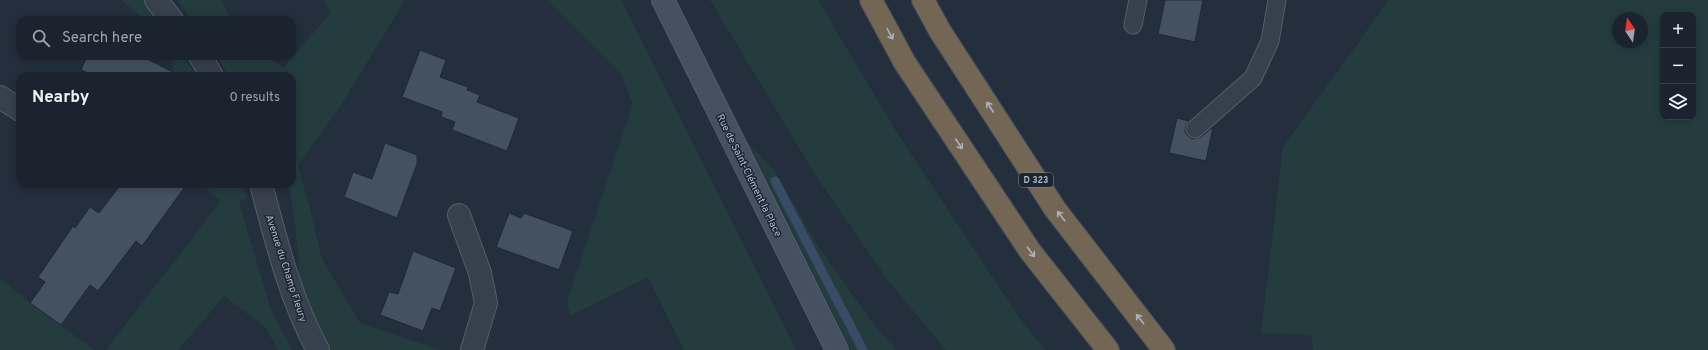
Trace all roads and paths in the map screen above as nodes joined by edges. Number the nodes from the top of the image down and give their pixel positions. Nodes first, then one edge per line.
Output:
1 (156, 0) edge
2 (663, 0) edge
3 (871, 0) edge
4 (923, 0) edge
5 (1138, 0) edge
6 (1277, 0) edge
7 (169, 16) edge
8 (1133, 25) dead end
9 (202, 60) edge
10 (210, 72) edge
11 (0, 97) edge
12 (16, 107) edge
13 (1195, 129) dead end
14 (262, 188) edge
15 (459, 215) dead end
16 (318, 350) edge
17 (472, 350) edge
18 (837, 350) edge
19 (1108, 350) edge
20 (1164, 350) edge

1 - 7 street
2 - 18 street, Rue de Saint-Clément la Place
3 -> 19 highway
20 -> 4 highway, D 323
5 - 8 lane
6 - 13 lane
9 - 10 street
11 - 12 street
14 - 16 street, Avenue du Champ Fleury
15 - 17 street

